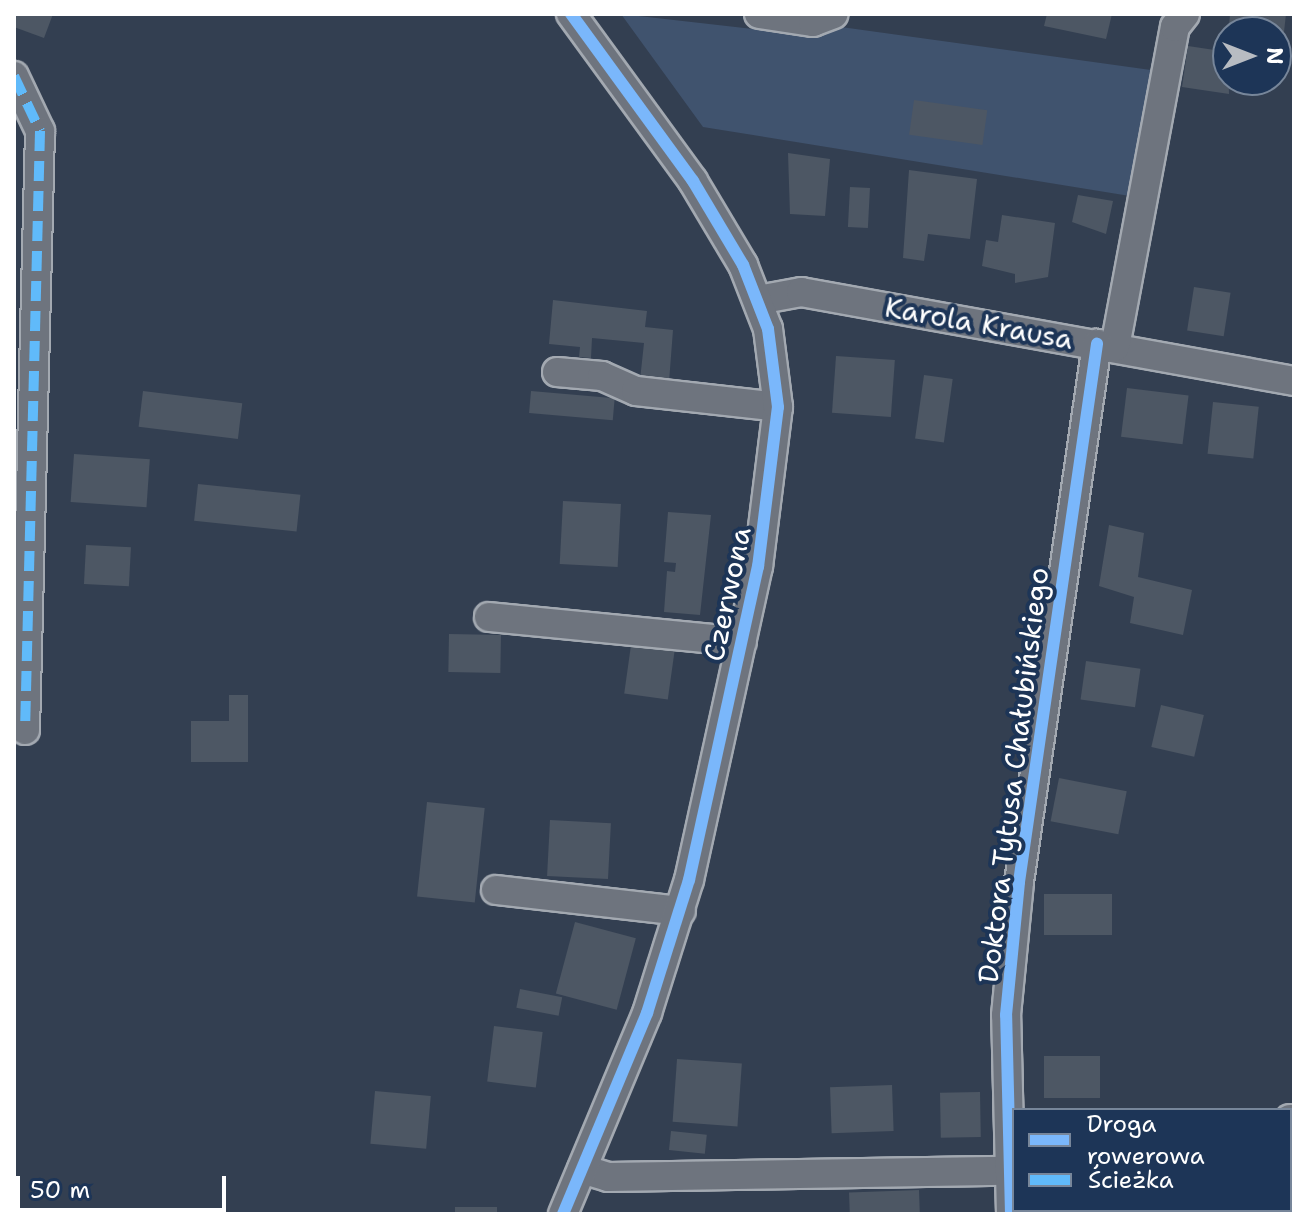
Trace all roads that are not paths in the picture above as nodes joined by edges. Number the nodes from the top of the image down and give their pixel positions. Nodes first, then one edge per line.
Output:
1 (571, 14) edge
2 (759, 14) edge
3 (834, 14) edge
4 (1185, 14) edge
5 (14, 76) edge
6 (758, 300) junction
7 (1106, 346) junction
8 (557, 372) dead end
9 (1294, 381) edge
10 (778, 407) junction
11 (489, 617) dead end
12 (742, 642) junction
13 (25, 730) dead end
14 (496, 890) dead end
15 (681, 911) junction
16 (1010, 1111) edge
17 (582, 1169) junction
18 (1006, 1171) junction
19 (563, 1214) edge
20 (1011, 1214) edge

1 - 6 street, Czerwona
2 - 3 street
4 - 7 street, Doktora Tytusa Chałubińskiego
5 - 13 street
6 - 7 street, Karola Krausa
6 - 10 street, Czerwona
7 - 9 street, Karola Krausa
7 - 16 street, Doktora Tytusa Chałubińskiego
8 - 10 street
10 - 12 street, Czerwona
11 - 12 street
12 - 15 street, Czerwona
14 - 15 street
15 - 17 street, Czerwona
16 - 18 street, Doktora Tytusa Chałubińskiego
17 - 18 street
17 - 19 street, Czerwona
18 - 20 street, Doktora Tytusa Chałubińskiego

